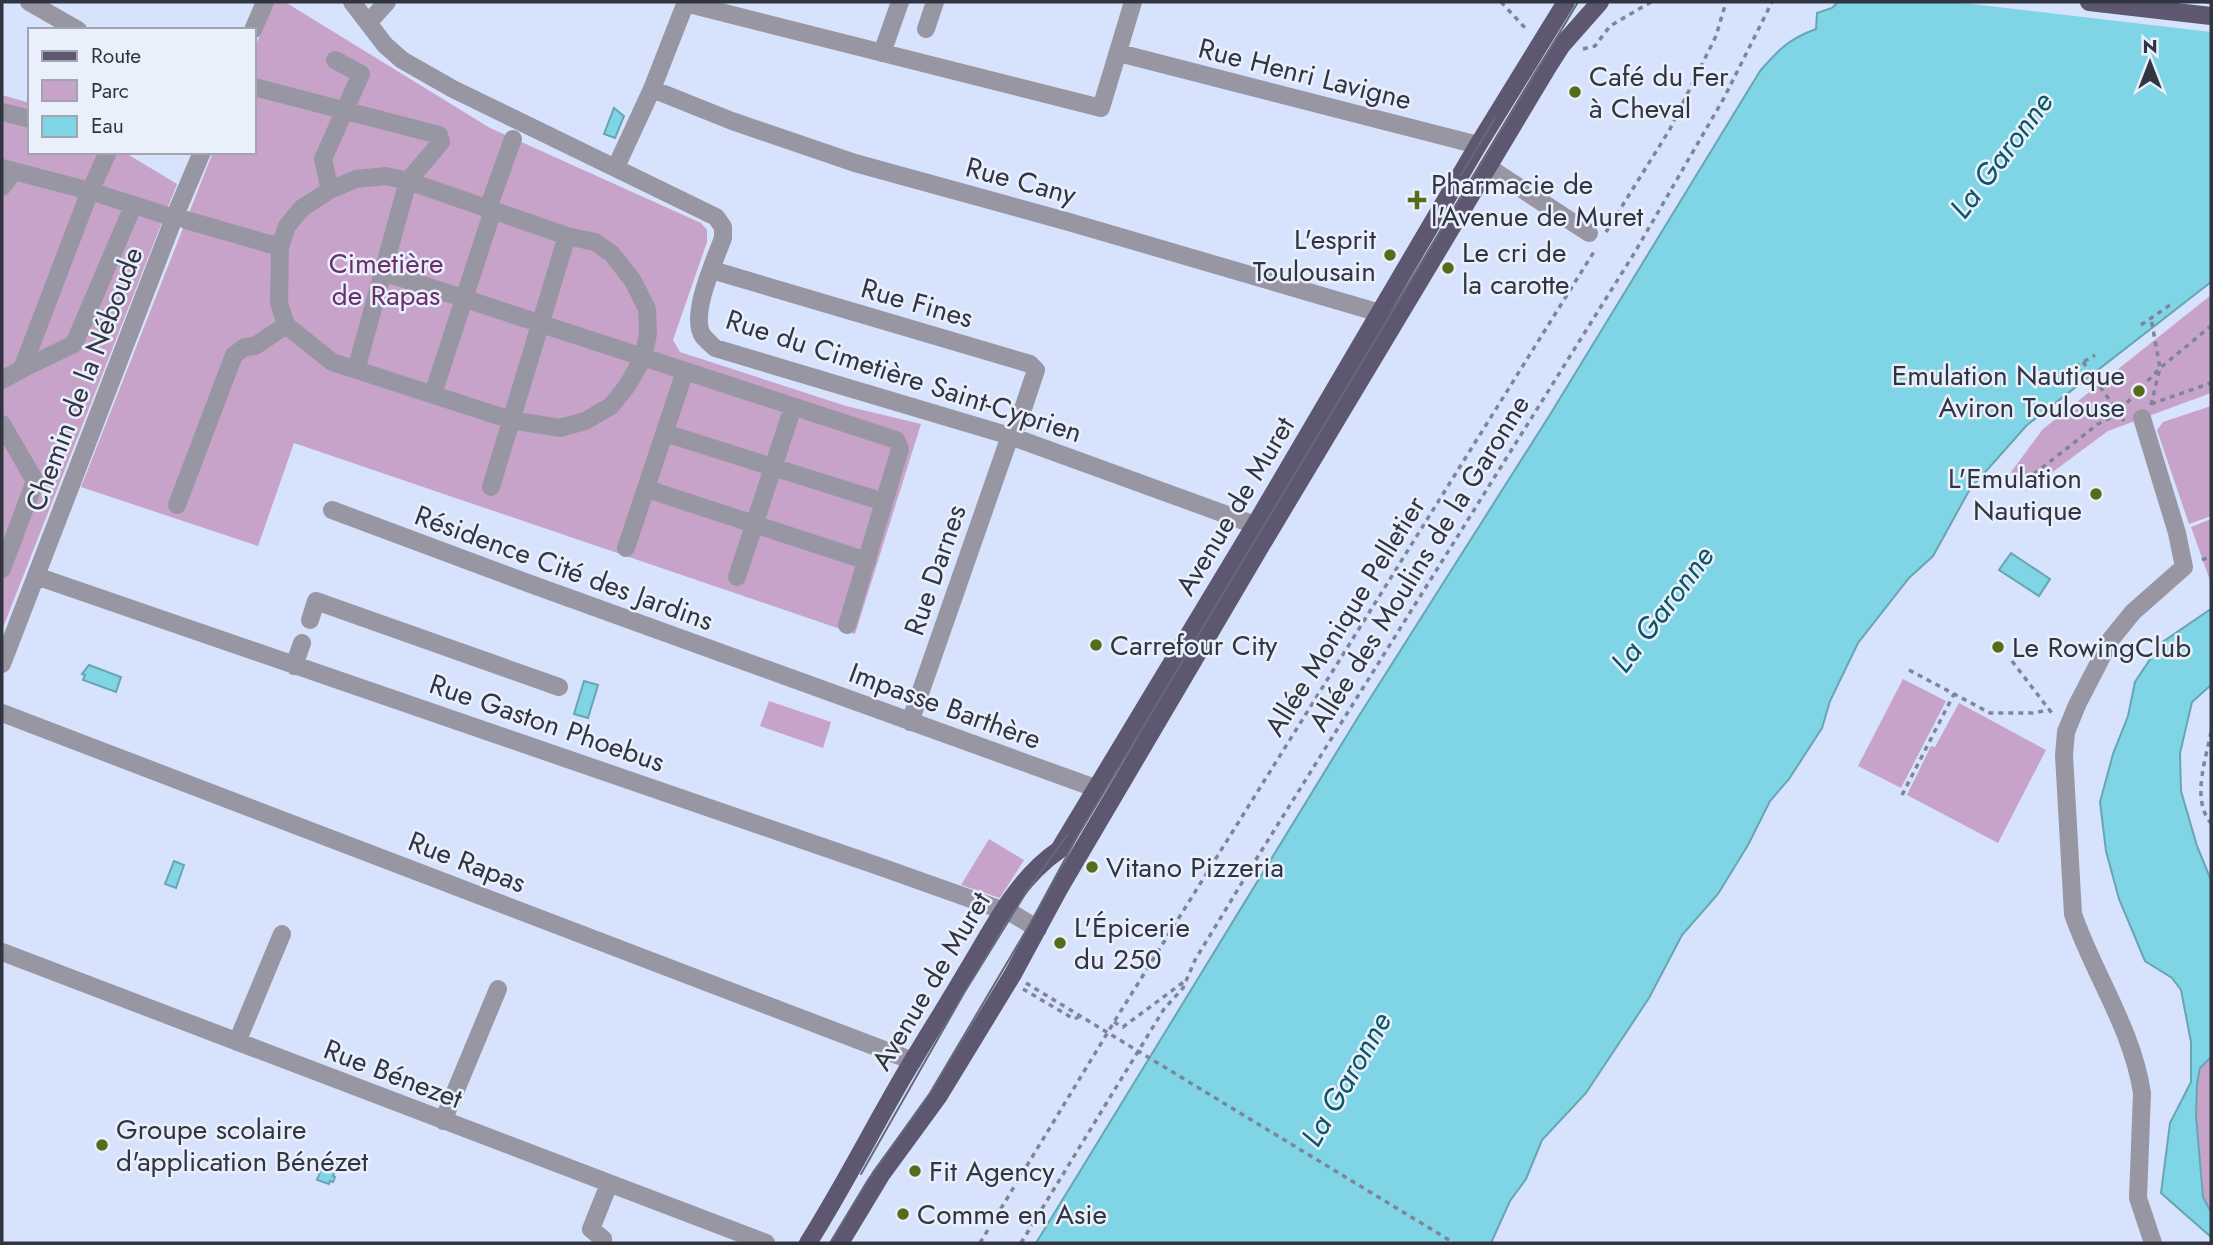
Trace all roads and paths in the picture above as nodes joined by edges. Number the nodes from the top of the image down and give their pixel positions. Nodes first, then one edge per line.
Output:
1 (29, 2) edge
2 (265, 2) edge
3 (352, 2) edge
4 (387, 2) edge
5 (686, 2) edge
6 (900, 2) edge
7 (935, 2) edge
8 (1133, 2) edge
9 (1501, 2) edge
10 (1566, 2) edge
11 (1600, 2) edge
12 (1651, 2) edge
13 (1726, 2) edge
14 (1772, 2) edge
15 (2089, 2) edge
16 (2211, 16) edge
17 (368, 23) junction
18 (74, 28) edge
19 (254, 28) edge
20 (926, 29) dead end
21 (1530, 32) dead end
22 (1583, 49) dead end
23 (882, 53) junction
24 (1119, 53) junction
25 (335, 60) dead end
26 (256, 88) edge
27 (652, 89) junction
28 (344, 111) junction
29 (2, 112) edge
30 (28, 118) edge
31 (513, 139) dead end
32 (1478, 145) junction
33 (106, 154) edge
34 (201, 154) edge
35 (616, 167) junction
36 (1488, 167) junction
37 (8, 169) edge
38 (408, 181) junction
39 (2, 187) edge
40 (330, 190) junction
41 (90, 191) junction
42 (133, 206) junction
43 (490, 209) junction
44 (165, 215) dead end
45 (186, 220) dead end
46 (1589, 233) dead end
47 (567, 236) junction
48 (281, 247) junction
49 (712, 270) junction
50 (383, 272) junction
51 (464, 299) junction
52 (2173, 303) dead end
53 (1380, 313) junction
54 (2151, 318) junction
55 (541, 323) junction
56 (286, 325) junction
57 (2141, 325) dead end
58 (2211, 326) edge
59 (2095, 355) dead end
60 (643, 358) junction
61 (2083, 362) junction
62 (2160, 368) junction
63 (22, 369) junction
64 (356, 370) junction
65 (685, 371) junction
66 (2067, 372) dead end
67 (2, 380) edge
68 (2211, 383) edge
69 (433, 394) junction
70 (793, 407) junction
71 (2119, 412) junction
72 (2138, 412) junction
73 (511, 420) junction
74 (2, 424) edge
75 (665, 433) junction
76 (1010, 436) junction
77 (773, 467) junction
78 (2034, 474) dead end
79 (491, 488) dead end
80 (647, 489) junction
81 (884, 502) junction
82 (177, 505) dead end
83 (332, 510) dead end
84 (754, 524) junction
85 (1255, 525) junction
86 (626, 548) dead end
87 (867, 561) junction
88 (2, 569) edge
89 (36, 576) junction
90 (737, 577) dead end
91 (310, 620) dead end
92 (847, 625) dead end
93 (302, 643) dead end
94 (2012, 660) dead end
95 (2, 664) edge
96 (294, 666) junction
97 (1909, 670) dead end
98 (778, 674) joint
99 (559, 687) dead end
100 (1954, 694) junction
101 (2049, 710) junction
102 (2, 713) edge
103 (910, 722) junction
104 (2066, 732) junction
105 (2211, 732) edge
106 (1095, 788) junction
107 (1902, 795) dead end
108 (2211, 823) edge
109 (1002, 911) junction
110 (1038, 929) junction
111 (282, 934) dead end
112 (2, 952) edge
113 (1015, 980) junction
114 (1187, 980) junction
115 (498, 989) dead end
116 (1079, 1017) junction
117 (1114, 1022) junction
118 (1108, 1034) junction
119 (237, 1042) junction
120 (913, 1061) junction
121 (443, 1121) junction
122 (609, 1184) junction
123 (602, 1243) edge
124 (766, 1243) edge
125 (808, 1243) edge
126 (841, 1243) edge
127 (980, 1243) edge
128 (1021, 1243) edge
129 (1454, 1243) edge
130 (2153, 1243) edge

1 - 18 street
2 - 19 street
3 - 17 street, Rue du Cimetière Saint-Cyprien
4 - 17 street
5 - 23 street
5 - 27 street
6 - 23 street
7 - 20 street
8 - 24 street
9 - 21 path
10 - 32 main road, Avenue de Muret
11 - 36 main road, Avenue de Muret
12 - 22 path
13 - 117 path, Allée Monique Pelletier
14 - 114 path, Allée des Moulins de la Garonne
15 - 16 main road
17 - 35 street, Rue du Cimetière Saint-Cyprien
23 - 24 street
24 - 32 street, Rue Henri Lavigne
25 - 28 street
26 - 28 street
27 - 35 street
27 - 53 street, Rue Cany
28 - 38 street
28 - 40 street
29 - 30 street
31 - 43 street
32 - 53 main road, Avenue de Muret
33 - 41 street
34 - 89 street, Chemin de la Néboude
35 - 49 street, Rue du Cimetière Saint-Cyprien
36 - 46 street
36 - 110 main road, Avenue de Muret
37 - 39 street
37 - 41 street
38 - 40 street
38 - 43 street
38 - 50 street
40 - 48 street
41 - 42 street
41 - 63 street
42 - 44 street
42 - 63 street
43 - 47 street
43 - 51 street
45 - 48 street
47 - 55 street
47 - 60 street
48 - 56 street
49 - 76 street, Rue du Cimetière Saint-Cyprien
49 - 76 street, Rue Fines
50 - 51 street
50 - 64 street
51 - 55 street
51 - 69 street
52 - 54 path
53 - 85 main road, Avenue de Muret
54 - 57 path
54 - 62 path
55 - 60 street
55 - 73 street
56 - 64 street
56 - 82 street
58 - 62 path
59 - 61 path
60 - 65 street
60 - 73 street
61 - 66 path
61 - 71 path
62 - 71 path
62 - 72 path
63 - 67 street
64 - 69 street
65 - 70 street
65 - 75 street
68 - 72 path
69 - 73 street
70 - 77 street
70 - 81 street
71 - 72 path
71 - 72 path
71 - 78 path
72 - 104 street
73 - 79 street
74 - 88 street
75 - 77 street
75 - 80 street
76 - 85 street, Rue du Cimetière Saint-Cyprien
76 - 103 street, Rue Darnes
77 - 81 street
77 - 84 street
80 - 84 street
80 - 86 street
81 - 87 street
83 - 98 street, Résidence Cité des Jardins
84 - 87 street
84 - 90 street
85 - 106 main road, Avenue de Muret
87 - 92 street
89 - 95 street, Chemin de la Néboude
89 - 96 street, Rue Gaston Phoebus
91 - 99 street
93 - 96 street
94 - 101 path
96 - 109 street, Rue Gaston Phoebus
97 - 100 path
98 - 103 street, Impasse Barthère
100 - 101 path
100 - 107 path
101 - 104 path
102 - 120 street, Rue Rapas
103 - 106 street, Impasse Barthère
104 - 130 street
105 - 108 path
106 - 109 main road, Avenue de Muret
109 - 110 street, Rue Gaston Phoebus
109 - 120 main road, Avenue de Muret
110 - 113 main road, Avenue de Muret
111 - 119 street
112 - 119 street, Rue Bénezet
113 - 116 path
113 - 116 path
113 - 126 main road, Avenue de Muret
114 - 117 path
114 - 128 path, Allée des Moulins de la Garonne
115 - 121 street
116 - 118 path
117 - 118 path, Allée Monique Pelletier
118 - 127 path, Allée Monique Pelletier
118 - 129 path
119 - 121 street, Rue Bénezet
120 - 125 main road, Avenue de Muret
121 - 122 street, Rue Bénezet
122 - 123 street
122 - 124 street, Rue Bénezet

